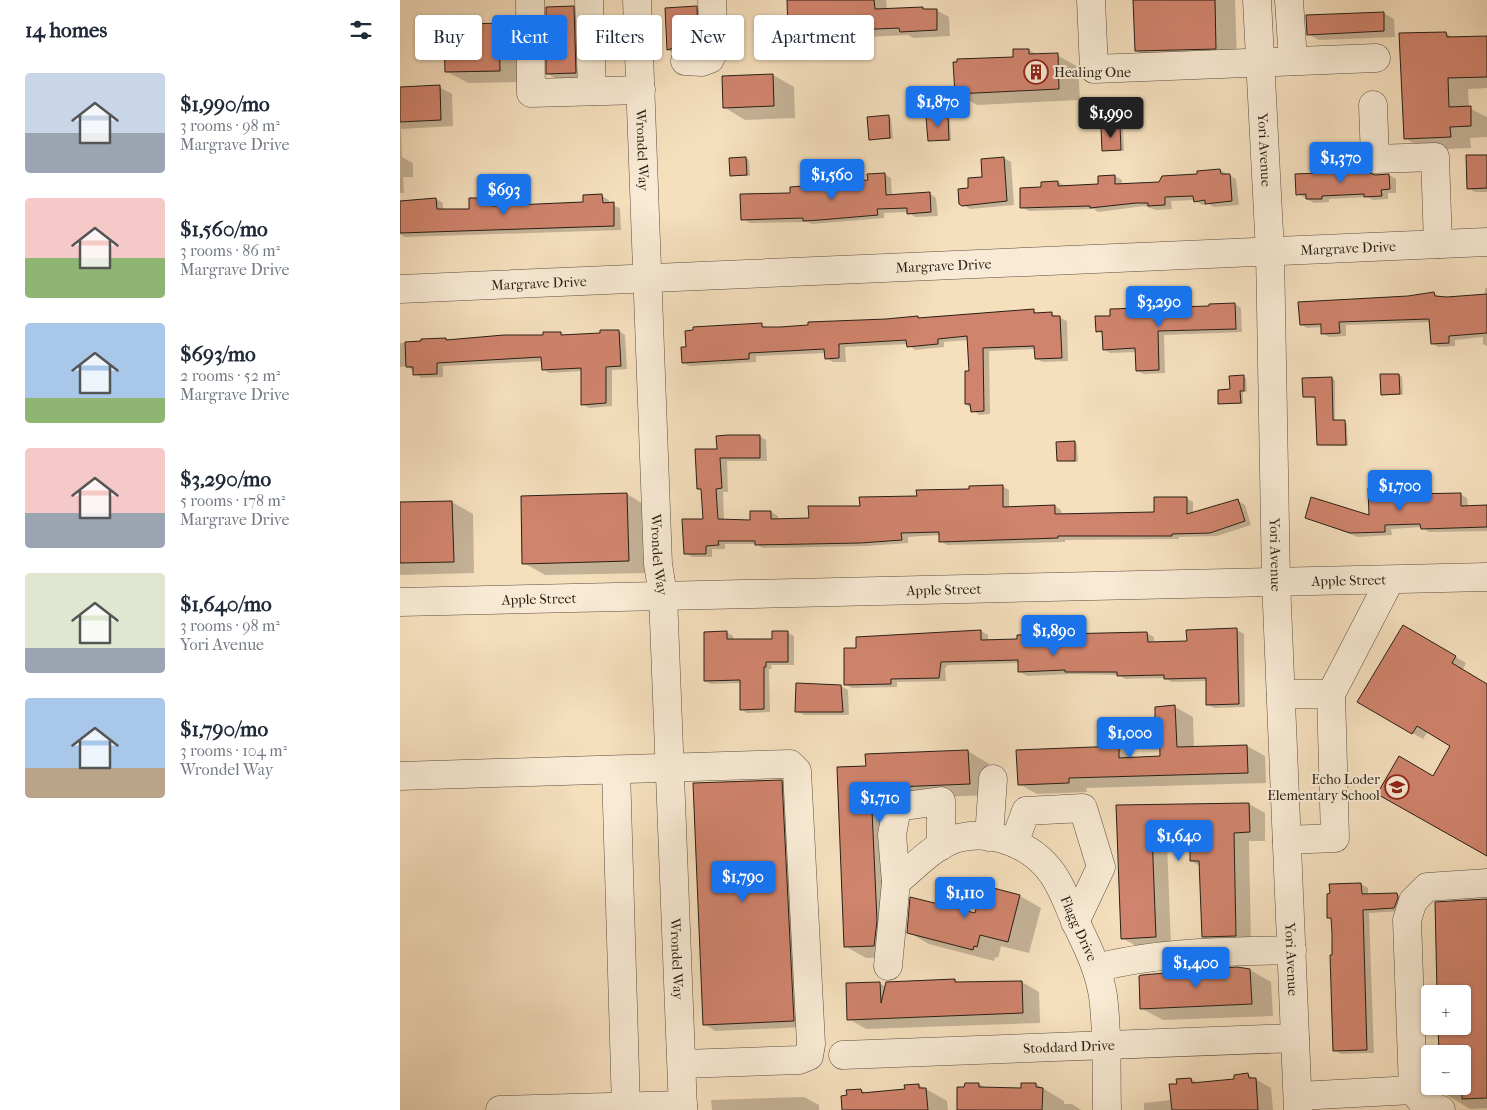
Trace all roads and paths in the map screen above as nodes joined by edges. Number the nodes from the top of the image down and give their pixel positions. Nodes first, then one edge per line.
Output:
1 (530, 0) edge
2 (589, 0) edge
3 (637, 0) edge
4 (712, 0) edge
5 (1091, 0) edge
6 (1257, 0) edge
7 (1289, 0) edge
8 (1376, 58) dead end
9 (684, 61) dead end
10 (1292, 61) junction
11 (1260, 62) junction
12 (641, 90) junction
13 (592, 91) junction
14 (1373, 105) dead end
15 (1487, 242) edge
16 (1438, 244) junction
17 (1270, 252) junction
18 (649, 280) junction
19 (400, 289) edge
20 (1487, 577) edge
21 (1390, 580) junction
22 (1276, 581) junction
23 (663, 595) junction
24 (400, 602) edge
25 (1281, 694) junction
26 (1332, 694) junction
27 (670, 767) junction
28 (616, 770) junction
29 (400, 776) edge
30 (993, 779) dead end
31 (1002, 840) junction
32 (1287, 840) junction
33 (942, 846) junction
34 (896, 882) junction
35 (1487, 883) edge
36 (1076, 922) junction
37 (1292, 950) junction
38 (888, 966) dead end
39 (1096, 968) junction
40 (1295, 1038) junction
41 (1105, 1045) junction
42 (843, 1055) dead end
43 (682, 1064) junction
44 (1413, 1090) junction
45 (1298, 1103) edge
46 (626, 1107) junction
47 (683, 1107) edge
48 (500, 1110) edge
49 (1107, 1110) edge
50 (1441, 1110) edge

1 - 13 street
2 - 13 street
3 - 12 street, Wrondel Way
4 - 9 street
5 - 11 street
6 - 11 street, Yori Avenue
7 - 10 street
8 - 10 street
10 - 11 street
11 - 17 street, Yori Avenue
12 - 13 street
12 - 18 street, Wrondel Way
14 - 16 street
15 - 16 street, Margrave Drive
16 - 17 street, Margrave Drive
17 - 18 street, Margrave Drive
17 - 22 street, Yori Avenue
18 - 19 street, Margrave Drive
18 - 23 street, Wrondel Way
20 - 21 street, Apple Street
21 - 22 street, Apple Street
21 - 26 street
22 - 23 street, Apple Street
22 - 25 street, Yori Avenue
23 - 24 street, Apple Street
23 - 27 street, Wrondel Way
25 - 26 street
25 - 32 street, Yori Avenue
26 - 32 street
27 - 28 street
27 - 43 street, Wrondel Way
27 - 43 street
28 - 29 street
28 - 46 street
30 - 31 street
31 - 33 street
31 - 36 street, Flagg Drive
31 - 36 street
32 - 37 street, Yori Avenue
33 - 34 street
33 - 34 street
34 - 38 street
35 - 44 street
36 - 39 street, Flagg Drive
37 - 39 street
37 - 40 street, Yori Avenue
39 - 41 street, Flagg Drive
40 - 41 street, Stoddard Drive
40 - 45 street, Yori Avenue
41 - 42 street, Stoddard Drive
41 - 49 street, Flagg Drive
43 - 47 street, Wrondel Way
44 - 45 street
44 - 50 street
46 - 47 street
46 - 48 street

